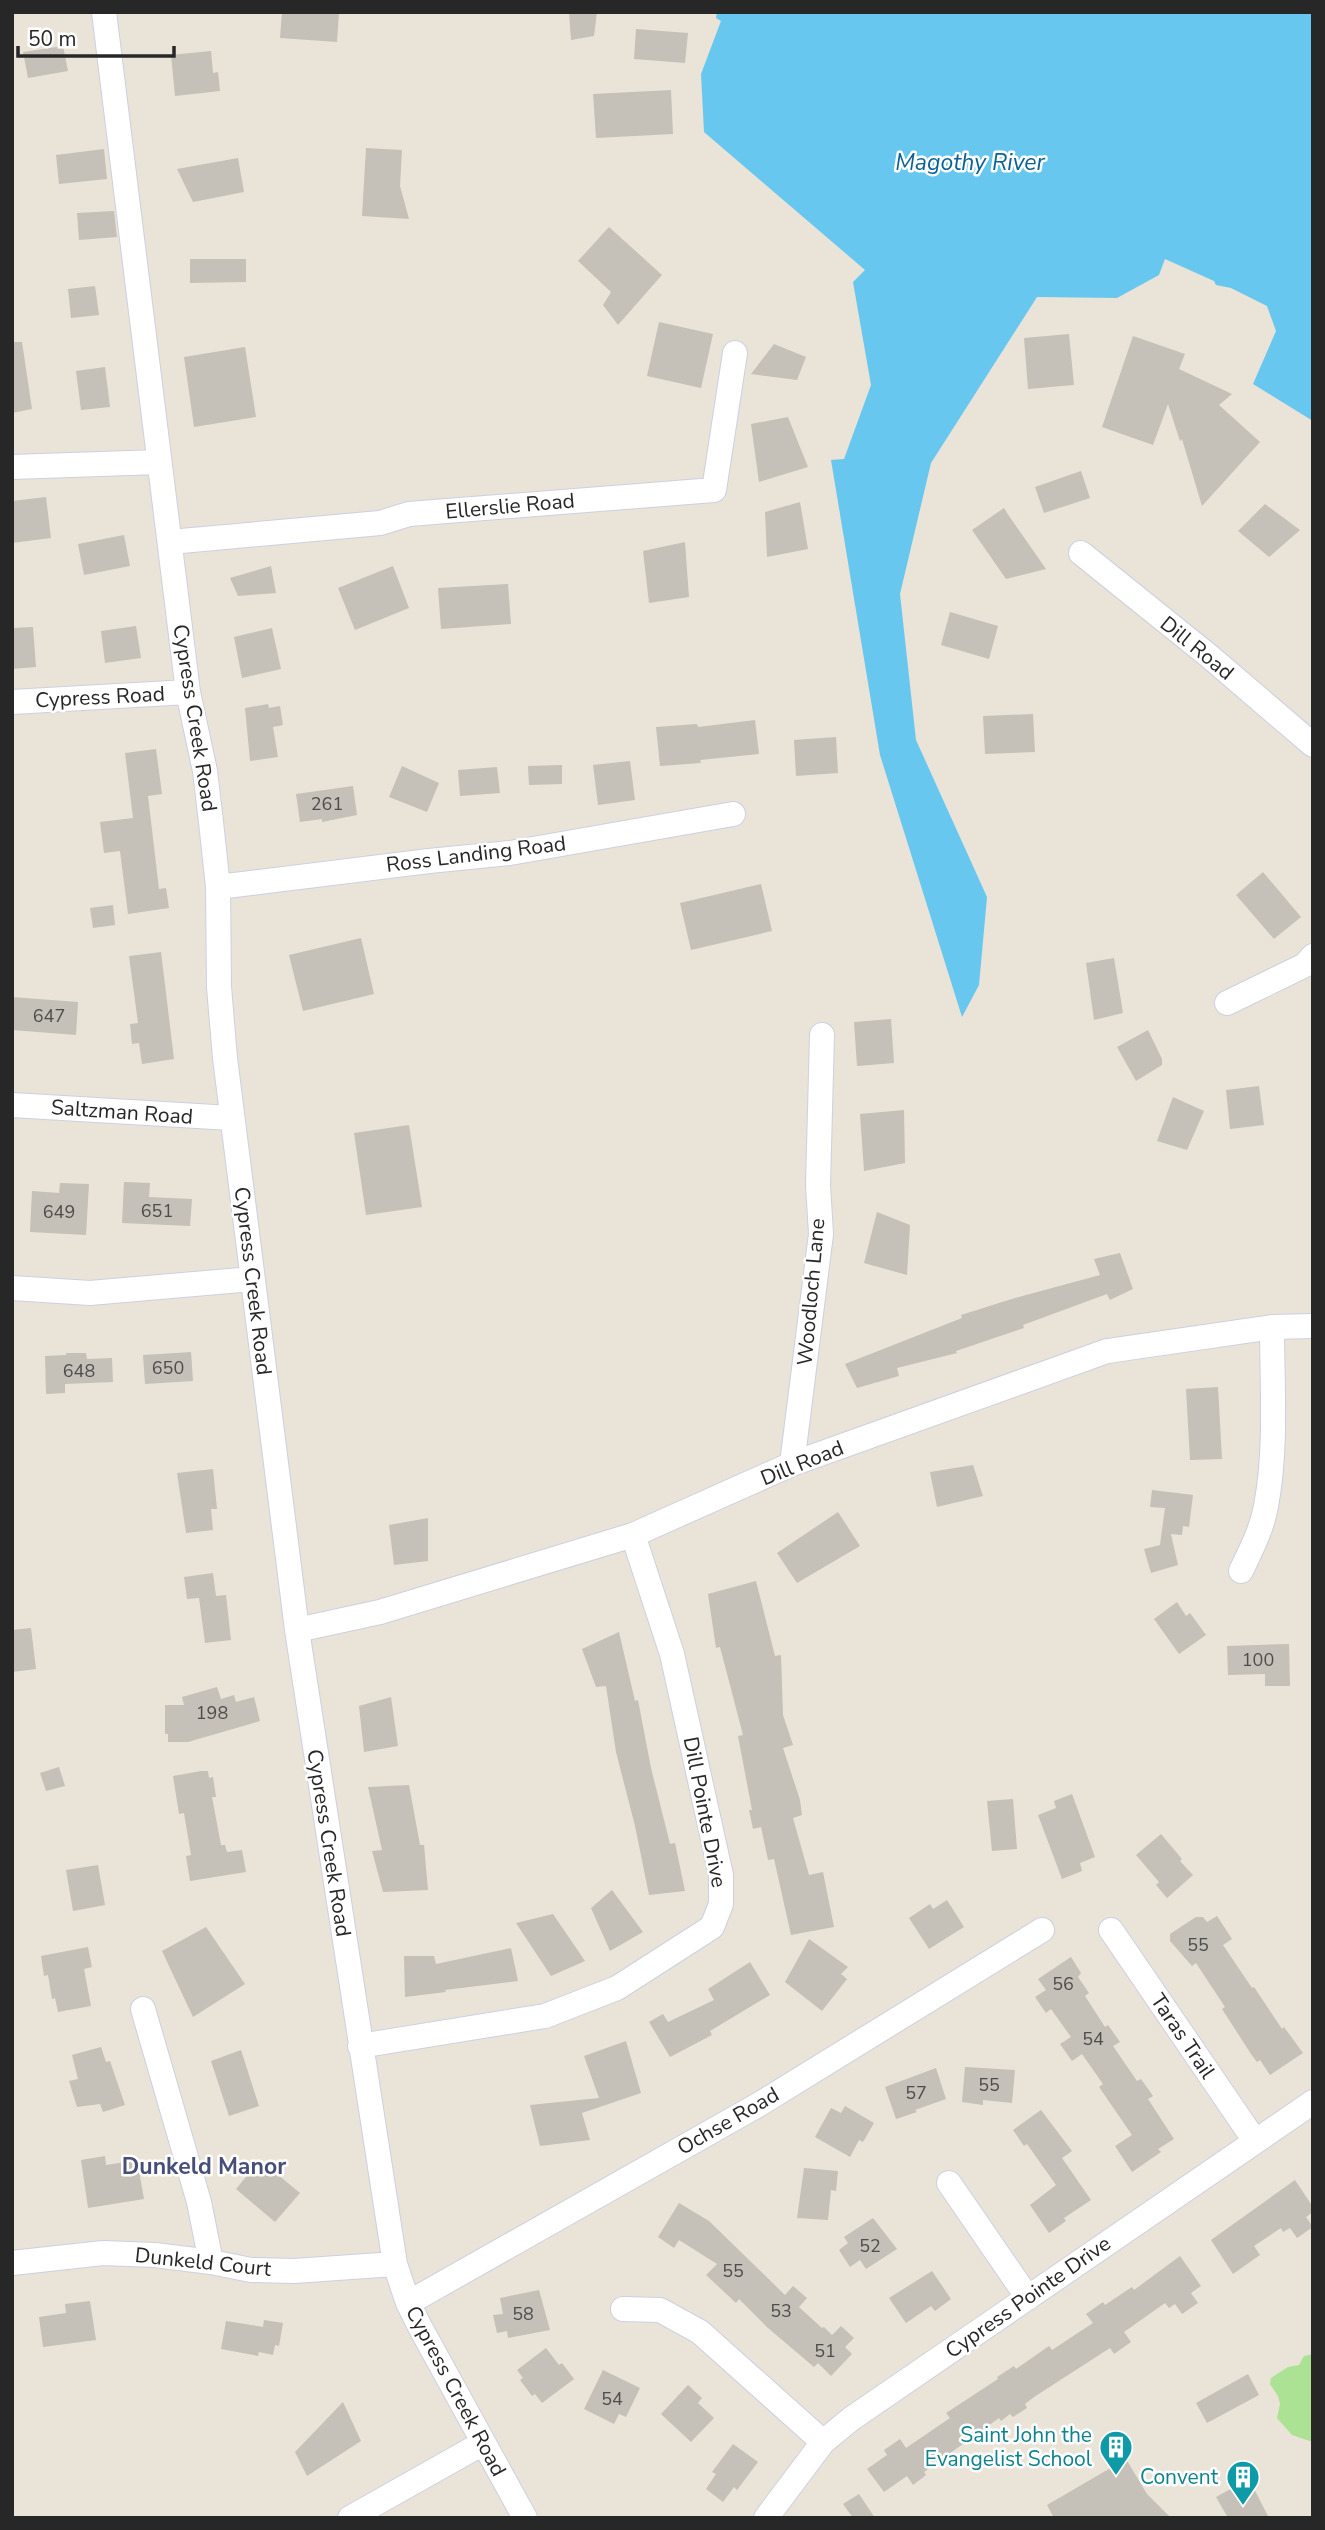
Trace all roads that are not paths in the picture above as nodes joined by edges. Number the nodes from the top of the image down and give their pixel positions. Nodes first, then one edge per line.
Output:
1 (104, 12) edge
2 (735, 353) dead end
3 (159, 462) junction
4 (12, 467) edge
5 (170, 542) junction
6 (1081, 553) dead end
7 (188, 692) junction
8 (12, 702) edge
9 (1313, 745) edge
10 (733, 814) dead end
11 (218, 887) junction
12 (1313, 957) edge
13 (1227, 1003) dead end
14 (822, 1035) dead end
15 (12, 1105) edge
16 (231, 1118) junction
17 (252, 1279) junction
18 (12, 1288) edge
19 (1313, 1326) edge
20 (1272, 1327) junction
21 (792, 1464) junction
22 (633, 1535) junction
23 (1241, 1571) dead end
24 (297, 1630) junction
25 (1042, 1930) dead end
26 (1111, 1930) dead end
27 (143, 2009) dead end
28 (360, 2046) junction
29 (1313, 2102) edge
30 (1255, 2141) junction
31 (948, 2183) dead end
32 (211, 2262) junction
33 (12, 2263) edge
34 (395, 2264) junction
35 (1028, 2298) junction
36 (408, 2303) junction
37 (623, 2309) dead end
38 (823, 2442) junction
39 (483, 2443) junction
40 (350, 2518) edge
41 (525, 2518) edge
42 (766, 2518) edge

1 - 3 street, Cypress Creek Road
2 - 5 street, Ellerslie Road
3 - 4 street
3 - 5 street, Cypress Creek Road
5 - 7 street, Cypress Creek Road
6 - 9 street, Dill Road
7 - 8 street, Cypress Road
7 - 11 street, Cypress Creek Road
10 - 11 street, Ross Landing Road
11 - 16 street, Cypress Creek Road
12 - 13 street
14 - 21 street, Woodloch Lane
15 - 16 street, Saltzman Road
16 - 17 street, Cypress Creek Road
17 - 18 street
17 - 24 street, Cypress Creek Road
19 - 20 street, Dill Road
20 - 21 street, Dill Road
20 - 23 street
21 - 22 street, Dill Road
22 - 24 street, Dill Road
22 - 28 street, Dill Pointe Drive
24 - 28 street, Cypress Creek Road
25 - 36 street, Ochse Road
26 - 30 street, Taras Trail
27 - 32 street
28 - 34 street, Cypress Creek Road
29 - 30 street, Cypress Pointe Drive
30 - 35 street, Cypress Pointe Drive
31 - 35 street
32 - 33 street, Dunkeld Court
32 - 34 street, Dunkeld Court
34 - 36 street, Cypress Creek Road
35 - 38 street, Cypress Pointe Drive
36 - 39 street, Cypress Creek Road
37 - 38 street
38 - 42 street, Cypress Pointe Drive
39 - 40 street
39 - 41 street, Cypress Creek Road

